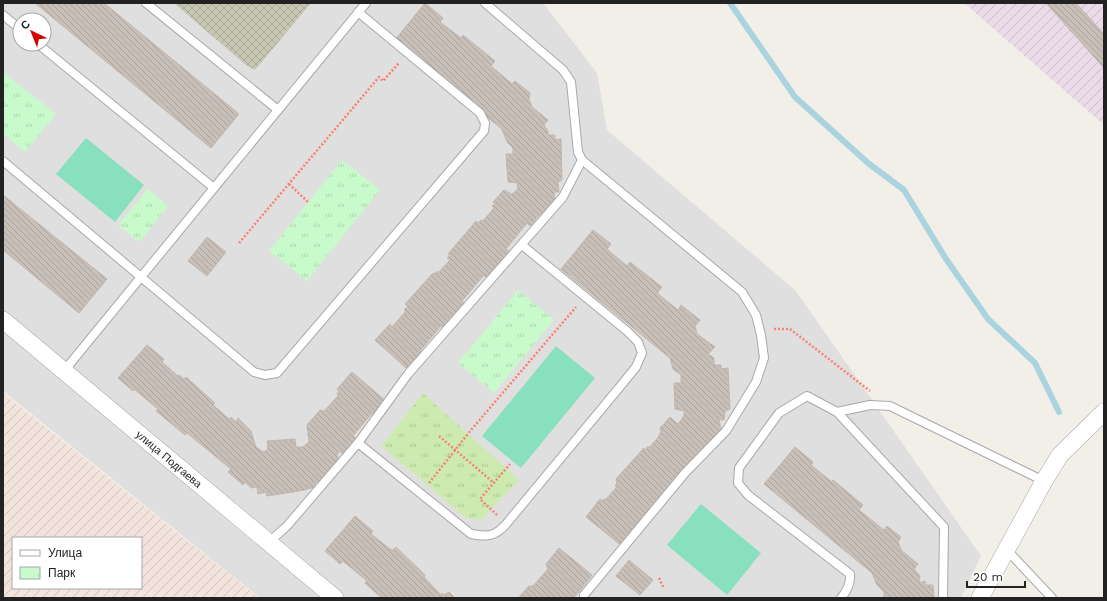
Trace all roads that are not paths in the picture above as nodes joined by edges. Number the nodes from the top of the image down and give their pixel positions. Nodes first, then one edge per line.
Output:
1 (146, 3) edge
2 (366, 3) edge
3 (485, 3) edge
4 (358, 12) junction
5 (3, 15) edge
6 (12, 22) edge
7 (48, 52) edge
8 (278, 110) junction
9 (582, 160) junction
10 (3, 161) edge
11 (214, 188) junction
12 (522, 244) junction
13 (141, 277) junction
14 (3, 320) edge
15 (64, 371) junction
16 (837, 412) junction
17 (1104, 412) edge
18 (358, 443) junction
19 (1044, 481) junction
20 (268, 542) junction
21 (1007, 550) junction
22 (584, 597) edge
23 (335, 598) edge
24 (841, 598) edge
25 (943, 598) edge
26 (980, 598) edge
27 (1052, 598) edge

1 - 8 lane
2 - 4 lane
3 - 9 lane
4 - 8 lane
4 - 13 lane
5 - 6 lane
7 - 11 lane
8 - 11 lane
9 - 12 lane
9 - 22 lane
10 - 13 lane
11 - 13 lane
12 - 18 lane
12 - 18 lane
13 - 15 lane
14 - 15 street, улица Подгаева
15 - 20 street, улица Подгаева
16 - 19 lane
16 - 24 lane
16 - 25 lane
17 - 19 street
18 - 20 lane
19 - 21 street
20 - 23 street, улица Подгаева
21 - 26 street
21 - 27 lane

